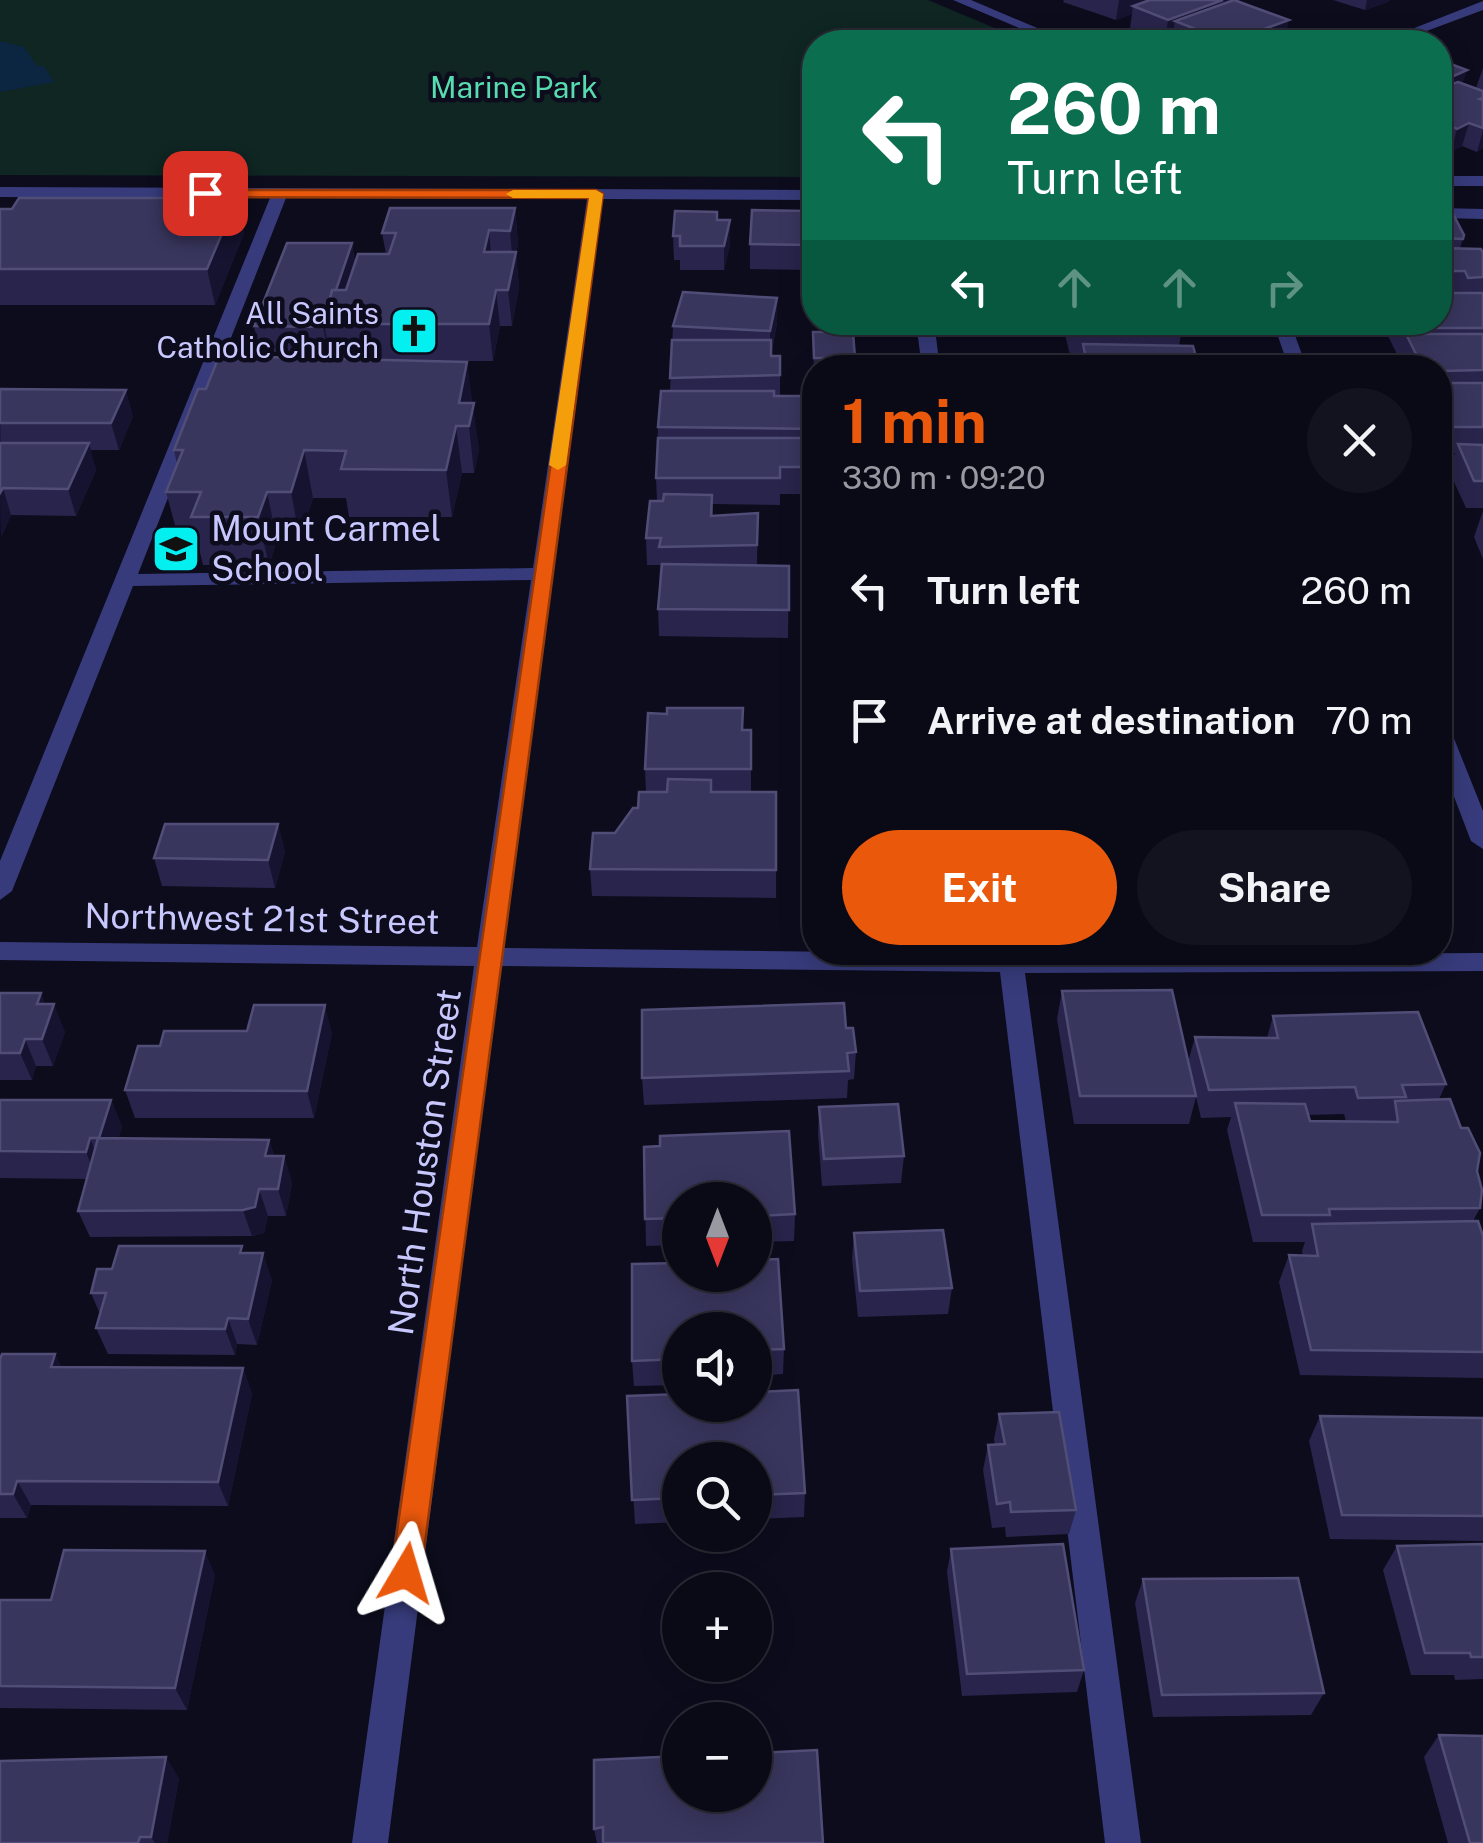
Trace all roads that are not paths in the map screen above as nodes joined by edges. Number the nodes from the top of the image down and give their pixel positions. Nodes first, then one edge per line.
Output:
1 (960, 0) edge
2 (1483, 6) edge
3 (1034, 30) edge
4 (1418, 30) edge
5 (1452, 181) edge
6 (1483, 181) edge
7 (0, 192) edge
8 (280, 193) junction
9 (596, 194) junction
10 (802, 195) edge
11 (1452, 214) edge
12 (1483, 214) edge
13 (542, 574) junction
14 (125, 580) junction
15 (1452, 762) edge
16 (1483, 842) edge
17 (0, 891) edge
18 (0, 952) edge
19 (488, 957) junction
20 (802, 957) edge
21 (1452, 962) edge
22 (1483, 962) edge
23 (1012, 965) edge
24 (370, 1843) edge
25 (1123, 1843) edge

1 - 3 street
2 - 4 street
5 - 6 street
7 - 8 street
8 - 9 street
8 - 14 street
9 - 10 street
9 - 13 street, North Houston Street
11 - 12 street
13 - 14 street
13 - 19 street, North Houston Street
14 - 17 street
15 - 16 street
18 - 19 street, Northwest 21st Street
19 - 20 street, Northwest 21st Street
19 - 24 street, North Houston Street
21 - 22 street, Northwest 21st Street
23 - 25 street

